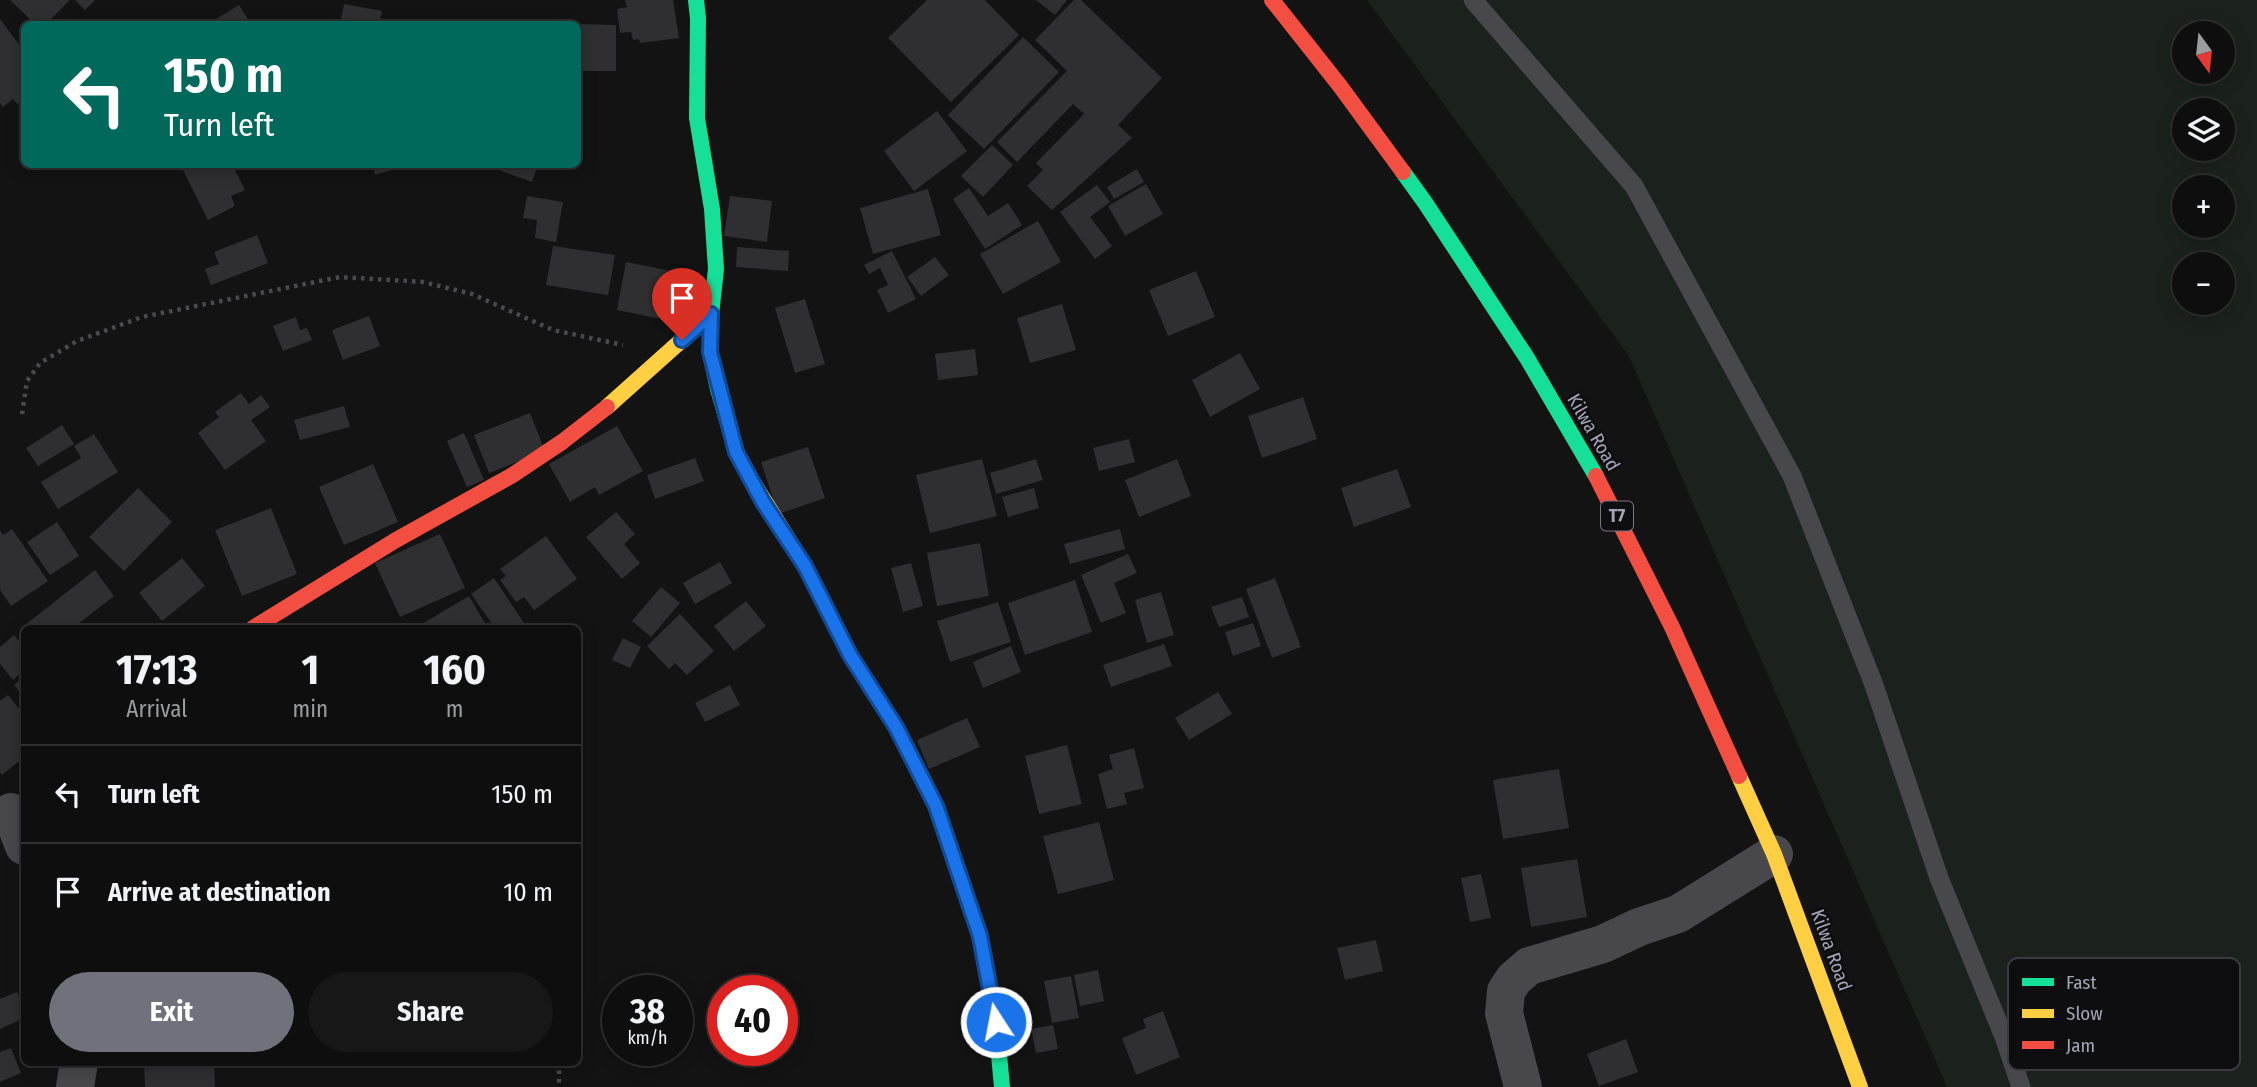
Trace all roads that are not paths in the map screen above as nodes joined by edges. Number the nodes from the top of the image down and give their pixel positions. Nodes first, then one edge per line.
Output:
1 (696, 0) edge
2 (1272, 0) edge
3 (1473, 0) edge
4 (711, 314) junction
5 (258, 625) edge
6 (1774, 854) junction
7 (2008, 1049) edge
8 (78, 1066) edge
9 (2015, 1070) edge
10 (75, 1087) edge
11 (1002, 1087) edge
12 (1523, 1087) edge
13 (1860, 1087) edge
14 (2021, 1087) edge

1 - 4 main road
2 - 6 main road, Kilwa Road / T7
3 - 7 lane
4 - 5 main road
4 - 11 main road
6 - 12 street
6 - 13 main road, Kilwa Road / T7
8 - 10 street
9 - 14 lane

